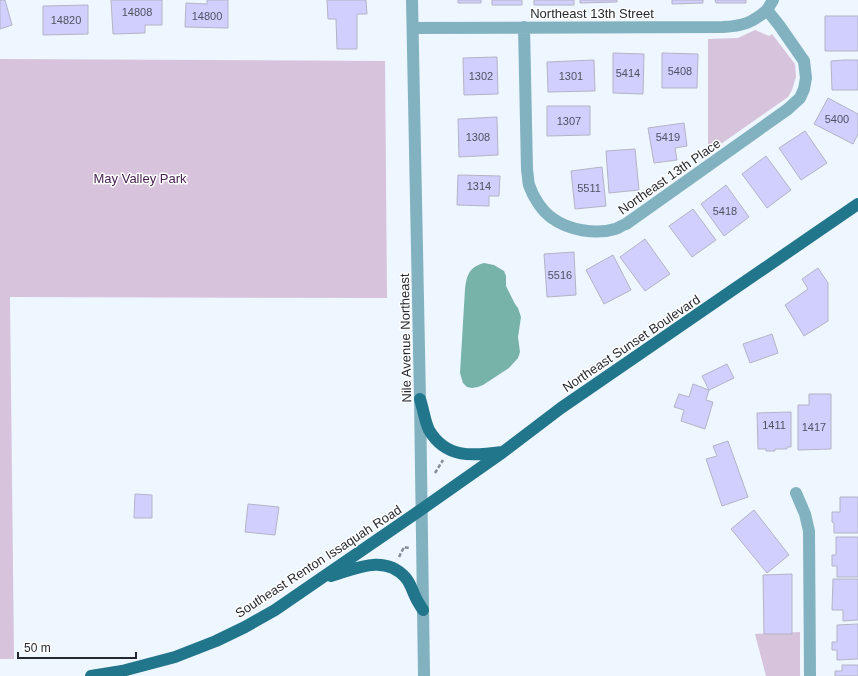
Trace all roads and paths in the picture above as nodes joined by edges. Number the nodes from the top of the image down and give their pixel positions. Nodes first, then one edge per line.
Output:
1 (412, 0) edge
2 (770, 5) edge
3 (524, 27) junction
4 (412, 28) junction
5 (858, 204) edge
6 (420, 400) junction
7 (503, 452) junction
8 (446, 456) dead end
9 (434, 475) dead end
10 (796, 493) dead end
11 (422, 509) junction
12 (404, 547) dead end
13 (397, 561) dead end
14 (320, 580) junction
15 (423, 610) junction
16 (91, 676) edge
17 (424, 676) edge
18 (810, 676) edge

1 - 4 street, Nile Avenue Northeast
2 - 3 street, Northeast 13th Street
2 - 3 street, Northeast 13th Place
3 - 4 street, Northeast 13th Street
4 - 6 street, Nile Avenue Northeast
5 - 7 main road, Northeast Sunset Boulevard
6 - 7 main road
6 - 11 street, Nile Avenue Northeast
7 - 11 main road, Northeast Sunset Boulevard
8 - 9 path
10 - 18 street
11 - 14 main road, Southeast Renton Issaquah Road
11 - 15 street, Nile Avenue Northeast
12 - 13 path
14 - 15 main road
14 - 16 main road, Southeast Renton Issaquah Road
15 - 17 street, Nile Avenue Northeast

